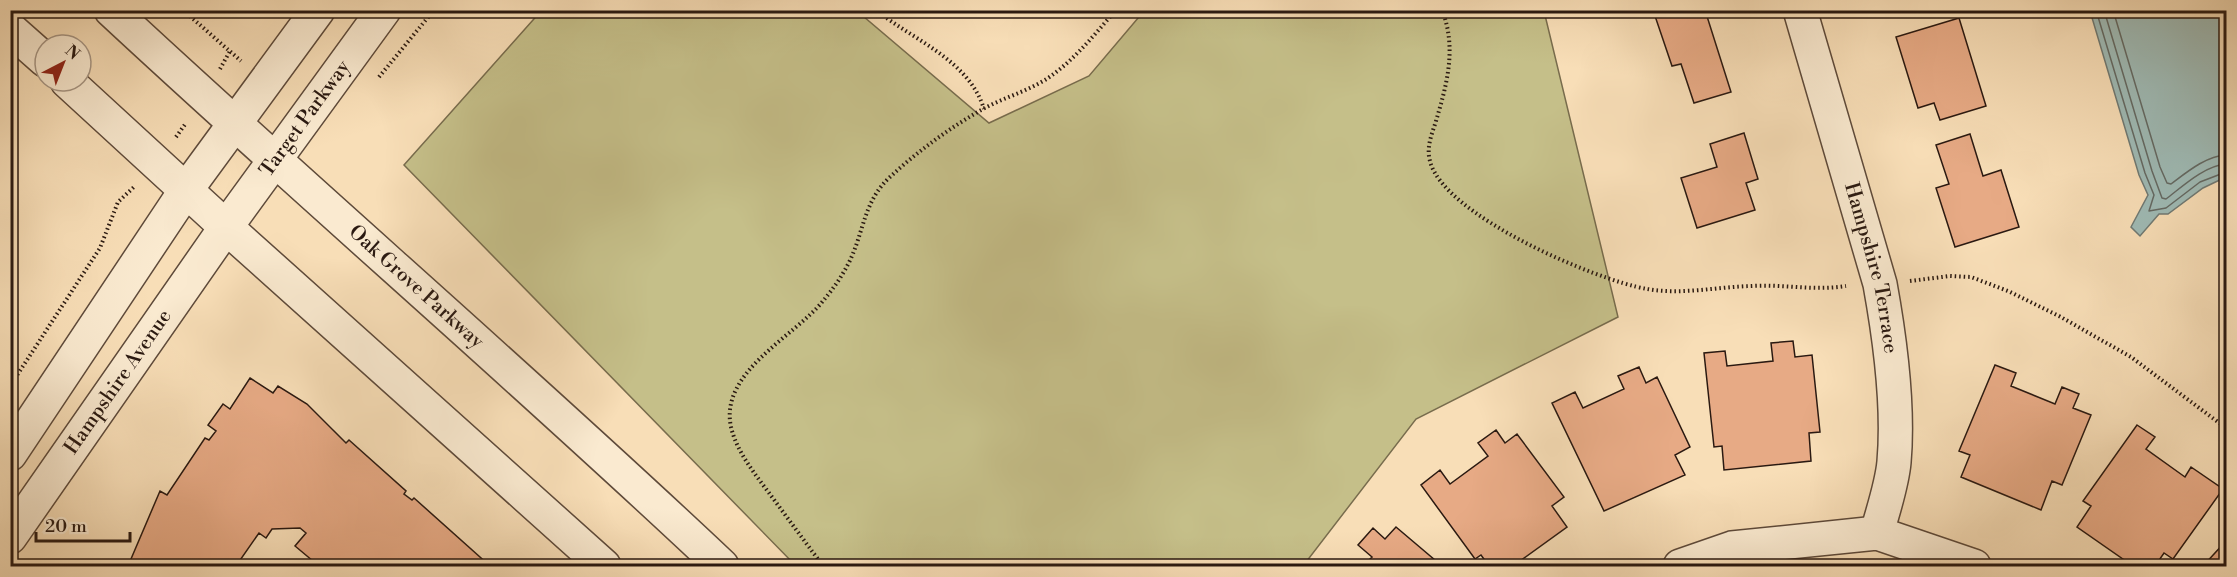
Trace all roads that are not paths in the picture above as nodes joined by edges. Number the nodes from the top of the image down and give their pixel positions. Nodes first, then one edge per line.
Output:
1 (111, 10) edge
2 (318, 10) edge
3 (384, 10) edge
4 (1800, 10) edge
5 (10, 29) edge
6 (33, 49) edge
7 (80, 93) edge
8 (233, 124) junction
9 (275, 161) junction
10 (186, 190) junction
11 (226, 227) junction
12 (10, 454) edge
13 (1877, 533) junction
14 (10, 537) edge
15 (604, 567) edge
16 (722, 567) edge
17 (1680, 567) edge
18 (1974, 567) edge

1 - 8 street, Oak Grove Parkway
2 - 8 street
3 - 9 street, Target Parkway
4 - 13 street, Hampshire Terrace
5 - 6 street
7 - 10 street
8 - 9 street, Oak Grove Parkway
8 - 10 street
9 - 11 street, Target Parkway
9 - 16 street, Oak Grove Parkway
10 - 11 street
10 - 12 street
11 - 14 street, Hampshire Avenue
11 - 15 street
13 - 17 street
13 - 18 street

